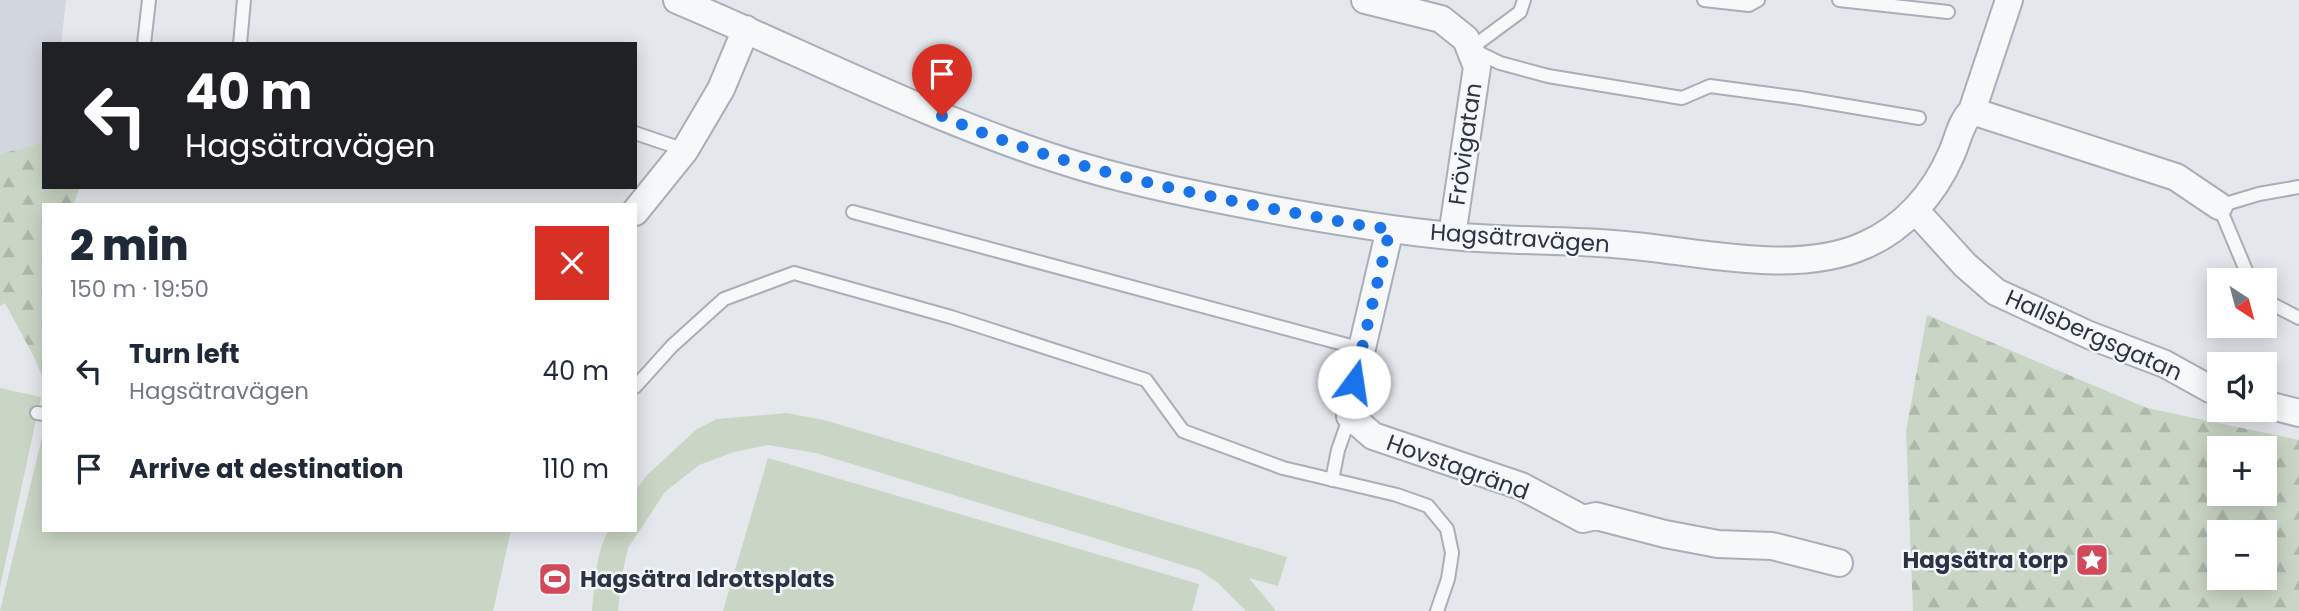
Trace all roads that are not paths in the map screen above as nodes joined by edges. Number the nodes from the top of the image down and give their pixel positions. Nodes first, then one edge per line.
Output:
1 (149, 0) edge
2 (244, 0) edge
3 (677, 0) edge
4 (1365, 0) edge
5 (1524, 0) edge
6 (1704, 0) edge
7 (1758, 0) edge
8 (1839, 0) edge
9 (2009, 0) edge
10 (1948, 12) dead end
11 (746, 29) junction
12 (144, 42) edge
13 (240, 42) edge
14 (1469, 49) junction
15 (1972, 111) junction
16 (1919, 118) dead end
17 (637, 134) edge
18 (685, 150) junction
19 (2299, 187) edge
20 (2219, 206) junction
21 (637, 210) edge
22 (1915, 210) junction
23 (853, 212) dead end
24 (1390, 229) junction
25 (1451, 236) junction
26 (2245, 268) edge
27 (2277, 307) edge
28 (2299, 318) edge
29 (1362, 349) junction
30 (637, 385) edge
31 (2207, 387) edge
32 (2277, 407) edge
33 (2299, 413) edge
34 (1350, 416) junction
35 (1332, 480) junction
36 (1839, 563) dead end
37 (1437, 611) edge

1 - 12 lane
2 - 13 lane
3 - 11 street, Hagsätravägen
4 - 14 street, Frövigatan
5 - 14 lane
6 - 7 lane
8 - 10 lane
9 - 15 street, Hagsätravägen
11 - 18 street
11 - 24 street, Hagsätravägen
14 - 16 lane
14 - 25 street, Frövigatan
15 - 20 street
15 - 22 street, Hagsätravägen
17 - 18 lane
18 - 21 street
19 - 20 lane
20 - 26 lane
22 - 25 street, Hagsätravägen
22 - 31 street, Hallsbergsgatan
23 - 29 lane
24 - 25 street, Hagsätravägen
24 - 29 street
27 - 28 lane
29 - 34 street
30 - 35 lane
32 - 33 street
34 - 35 lane
34 - 36 street, Hovstagränd
35 - 37 lane

